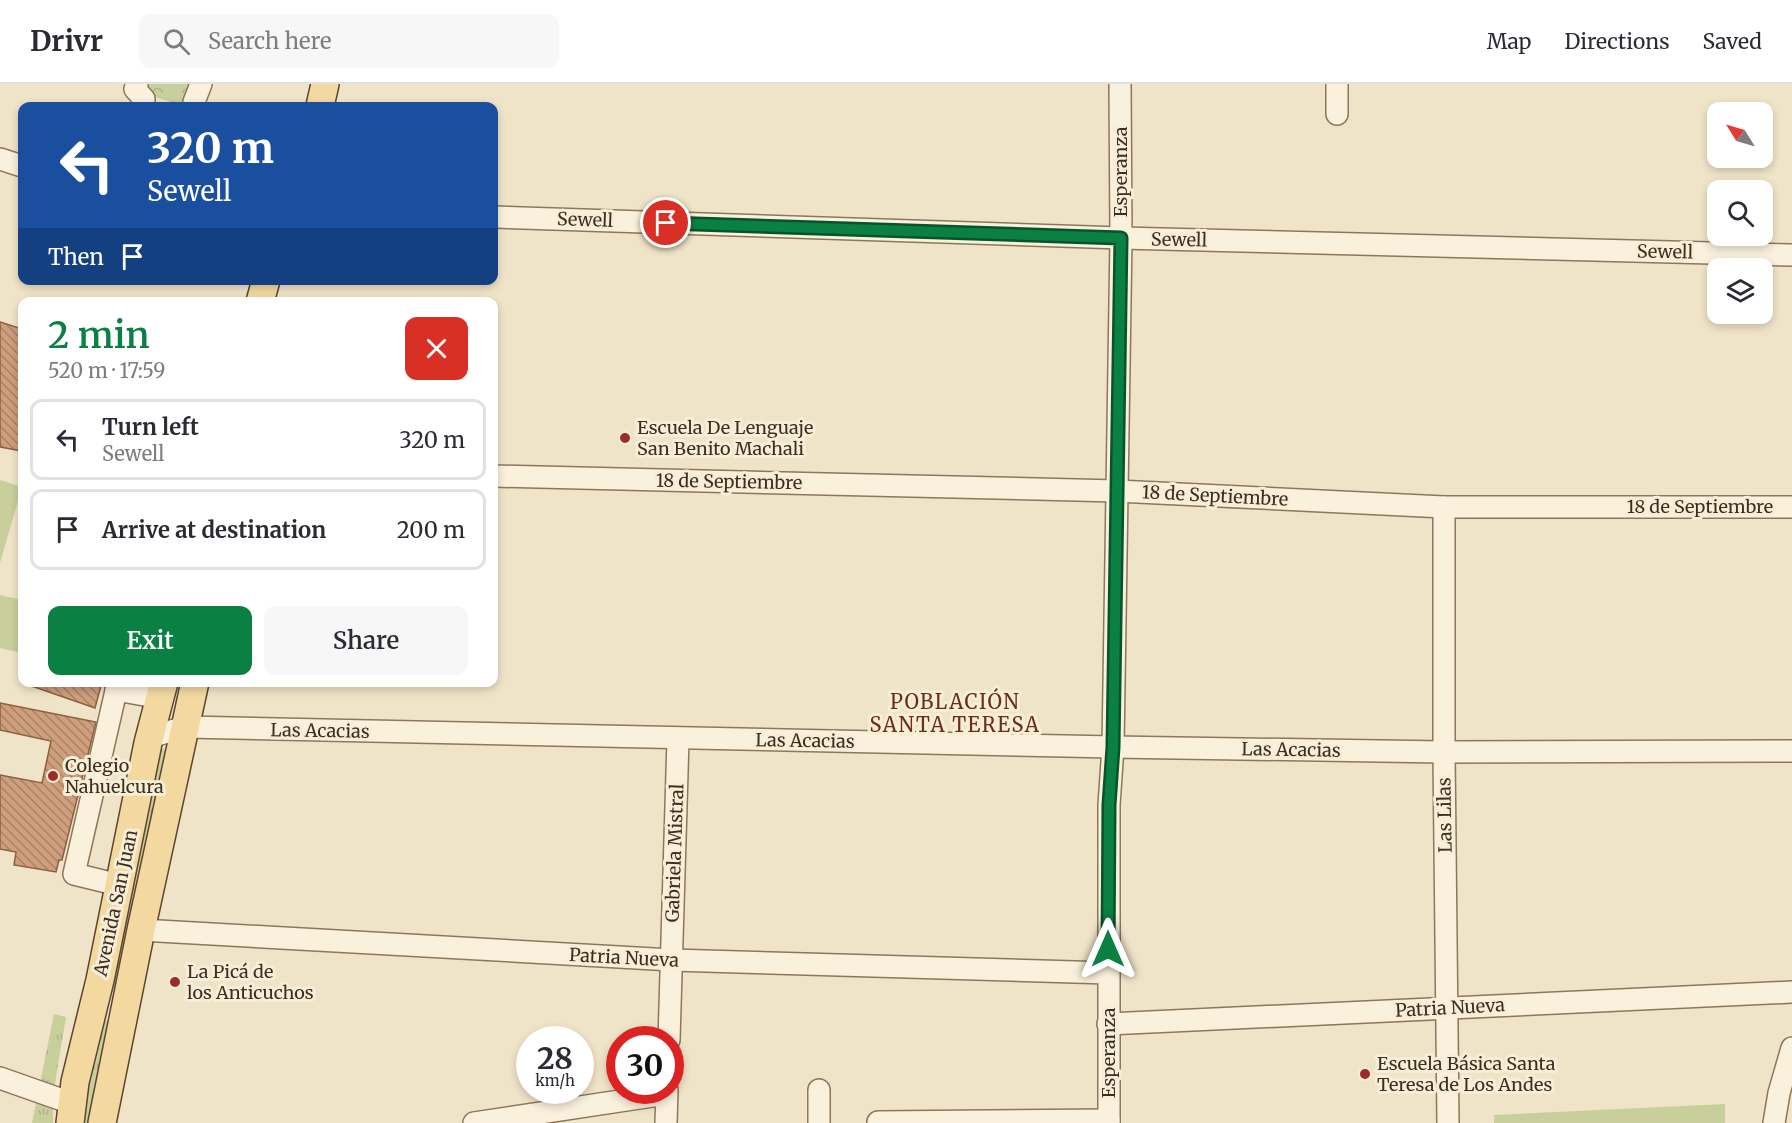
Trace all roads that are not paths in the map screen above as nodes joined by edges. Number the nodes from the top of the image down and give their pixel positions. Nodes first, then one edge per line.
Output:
1 (137, 84) edge
2 (310, 84) edge
3 (326, 84) edge
4 (1120, 84) edge
5 (1337, 84) edge
6 (143, 102) edge
7 (306, 102) edge
8 (321, 102) edge
9 (1337, 114) dead end
10 (0, 159) edge
11 (18, 165) edge
12 (498, 217) edge
13 (1121, 238) junction
14 (1792, 255) edge
15 (498, 476) edge
16 (1117, 492) junction
17 (1444, 507) junction
18 (1792, 507) edge
19 (117, 687) edge
20 (128, 687) edge
21 (194, 687) edge
22 (162, 690) edge
23 (186, 727) junction
24 (678, 739) junction
25 (148, 743) junction
26 (1113, 747) junction
27 (1792, 751) edge
28 (1444, 752) junction
29 (119, 885) junction
30 (141, 930) junction
31 (672, 960) junction
32 (132, 973) junction
33 (1108, 973) junction
34 (100, 980) junction
35 (1792, 992) edge
36 (1447, 1008) junction
37 (1108, 1024) junction
38 (670, 1026) edge
39 (1792, 1048) edge
40 (0, 1077) edge
41 (819, 1090) dead end
42 (606, 1102) edge
43 (667, 1104) edge
44 (70, 1113) edge
45 (1109, 1121) edge
46 (878, 1122) edge
47 (102, 1123) edge
48 (474, 1123) edge
49 (666, 1123) edge
50 (819, 1123) edge
51 (1448, 1123) edge
52 (1774, 1123) edge

1 - 6 street
2 - 7 main road
3 - 8 main road
4 - 13 street, Esperanza
5 - 9 street
10 - 11 street
12 - 13 street, Sewell
13 - 14 street, Sewell
13 - 16 street, Esperanza
15 - 16 street, 18 de Septiembre
16 - 17 street, 18 de Septiembre
16 - 26 street, Esperanza
17 - 18 street, 18 de Septiembre
17 - 28 street, Las Lilas
19 - 29 street
20 - 22 street
21 - 23 main road, Avenida San Juan
22 - 25 main road, Avenida San Juan
23 - 24 street, Las Acacias
23 - 25 street, Las Acacias
23 - 30 main road, Avenida San Juan
24 - 26 street, Las Acacias
24 - 31 street, Gabriela Mistral
25 - 29 main road, Avenida San Juan
26 - 28 street, Las Acacias
26 - 33 street, Esperanza
27 - 28 street, Las Acacias
28 - 36 street, Las Lilas
29 - 34 main road, Avenida San Juan
30 - 31 street, Patria Nueva
30 - 32 main road, Avenida San Juan
31 - 33 street, Patria Nueva
31 - 38 street, Gabriela Mistral
32 - 34 main road
32 - 47 main road, Avenida San Juan
33 - 37 street, Esperanza
34 - 44 main road, Avenida San Juan
35 - 36 street, Patria Nueva
36 - 37 street, Patria Nueva
36 - 51 street, Las Lilas
37 - 45 street, Esperanza
39 - 52 street
40 - 44 street
41 - 50 street
42 - 48 street
43 - 49 street
45 - 46 street

